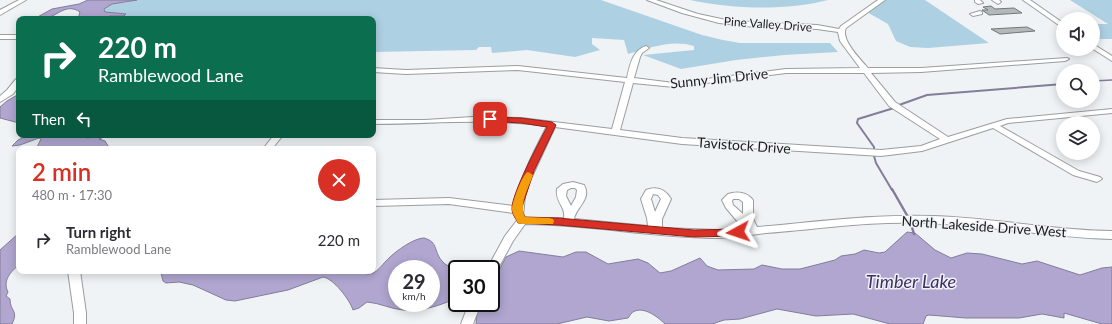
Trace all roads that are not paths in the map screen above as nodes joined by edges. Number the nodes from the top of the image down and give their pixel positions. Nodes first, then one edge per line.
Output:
1 (23, 0) edge
2 (650, 0) edge
3 (882, 0) edge
4 (1023, 0) edge
5 (0, 13) edge
6 (1056, 21) edge
7 (841, 31) junction
8 (0, 37) edge
9 (16, 37) edge
10 (646, 48) dead end
11 (1100, 51) edge
12 (1112, 59) edge
13 (1065, 60) dead end
14 (376, 70) edge
15 (865, 71) junction
16 (630, 81) junction
17 (16, 85) edge
18 (0, 100) edge
19 (1112, 112) edge
20 (376, 122) edge
21 (552, 125) junction
22 (993, 125) junction
23 (615, 133) junction
24 (276, 138) edge
25 (946, 140) junction
26 (269, 146) edge
27 (1097, 179) dead end
28 (376, 203) edge
29 (517, 210) junction
30 (522, 221) junction
31 (1112, 235) edge
32 (497, 260) edge
33 (74, 274) edge
34 (472, 312) edge
35 (80, 324) edge
36 (467, 324) edge

1 - 5 street
2 - 7 street, Pine Valley Drive
3 - 7 street
4 - 6 street
7 - 15 street
8 - 9 street
10 - 16 street
11 - 12 street
13 - 15 street, Sunny Jim Drive
14 - 16 street, Sunny Jim Drive
15 - 16 street, Sunny Jim Drive
15 - 25 street
16 - 23 street
17 - 18 street
19 - 22 street, Tavistock Drive
20 - 21 street, Tavistock Drive
21 - 23 street, Tavistock Drive
21 - 29 street
22 - 25 street, Tavistock Drive
22 - 27 street
23 - 25 street, Tavistock Drive
24 - 26 street
28 - 29 street
29 - 30 street
30 - 31 street, North Lakeside Drive West
30 - 32 street
33 - 35 street
34 - 36 street

